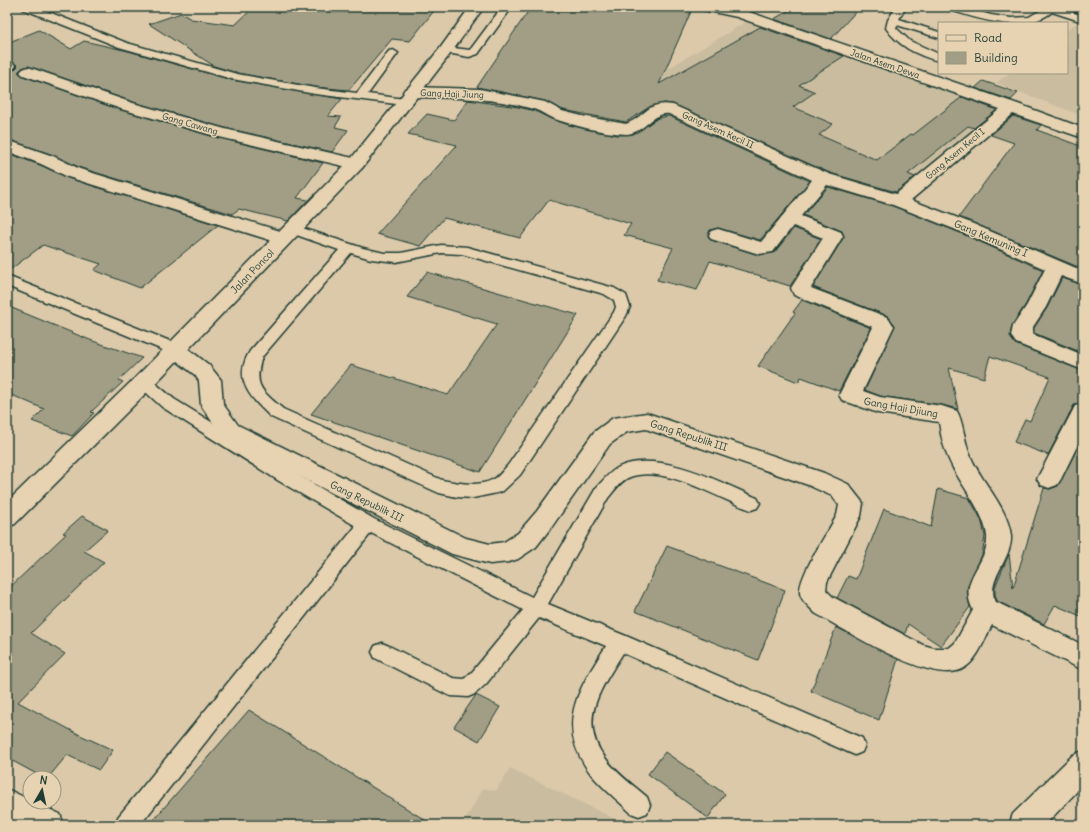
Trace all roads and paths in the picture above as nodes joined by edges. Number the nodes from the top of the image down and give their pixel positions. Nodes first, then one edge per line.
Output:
1 (27, 7) edge
2 (477, 7) edge
3 (507, 7) edge
4 (709, 7) edge
5 (901, 7) edge
6 (951, 7) edge
7 (1052, 8) edge
8 (1083, 19) edge
9 (893, 20) junction
10 (1031, 22) edge
11 (938, 35) edge
12 (913, 48) junction
13 (446, 50) junction
14 (393, 53) dead end
15 (938, 58) edge
16 (28, 72) dead end
17 (360, 97) junction
18 (408, 97) junction
19 (539, 105) joint
20 (1012, 107) junction
21 (1083, 132) edge
22 (7, 145) edge
23 (356, 164) junction
24 (823, 178) junction
25 (898, 201) junction
26 (792, 219) junction
27 (288, 233) junction
28 (718, 235) dead end
29 (348, 248) junction
30 (1056, 266) junction
31 (1083, 278) edge
32 (7, 281) edge
33 (175, 349) junction
34 (1083, 363) edge
35 (144, 382) junction
36 (1083, 412) edge
37 (1049, 479) dead end
38 (751, 503) dead end
39 (7, 516) edge
40 (368, 524) junction
41 (536, 608) junction
42 (987, 610) junction
43 (618, 642) junction
44 (382, 652) dead end
45 (1083, 658) edge
46 (855, 745) dead end
47 (1083, 765) edge
48 (7, 804) edge
49 (640, 805) dead end
50 (49, 825) edge
51 (126, 825) edge
52 (1024, 825) edge

1 - 17 lane
2 - 13 street, Jalan Poncol
3 - 13 lane
4 - 20 street, Jalan Asem Dewa
5 - 9 lane
6 - 10 lane
7 - 8 lane
7 - 10 lane
9 - 11 lane
9 - 12 lane
11 - 12 lane
12 - 15 lane
13 - 18 street, Jalan Poncol
14 - 17 lane
16 - 23 street, Gang Cawang
17 - 18 lane
18 - 19 street, Gang Haji Jiung
18 - 23 street, Jalan Poncol
19 - 24 street, Gang Asem Kecil II
20 - 21 street, Jalan Asem Dewa
20 - 25 street, Gang Asem Kecil I
22 - 27 street
23 - 27 street, Jalan Poncol
24 - 25 street, Gang Asem Kecil II
24 - 26 street
25 - 30 street, Gang Kemuning I
26 - 28 street
26 - 42 street, Gang Haji Djiung
27 - 29 lane
27 - 33 street, Jalan Poncol
29 - 29 lane
30 - 31 street, Gang Kemuning I
30 - 34 street
32 - 33 lane
33 - 35 street, Jalan Poncol
33 - 42 street, Gang Republik III
35 - 39 street, Jalan Poncol
35 - 40 lane
36 - 37 street
38 - 41 lane
40 - 41 lane
40 - 51 lane
41 - 43 lane
41 - 44 lane
42 - 45 street
43 - 46 lane
43 - 49 lane
47 - 52 street
48 - 50 street

